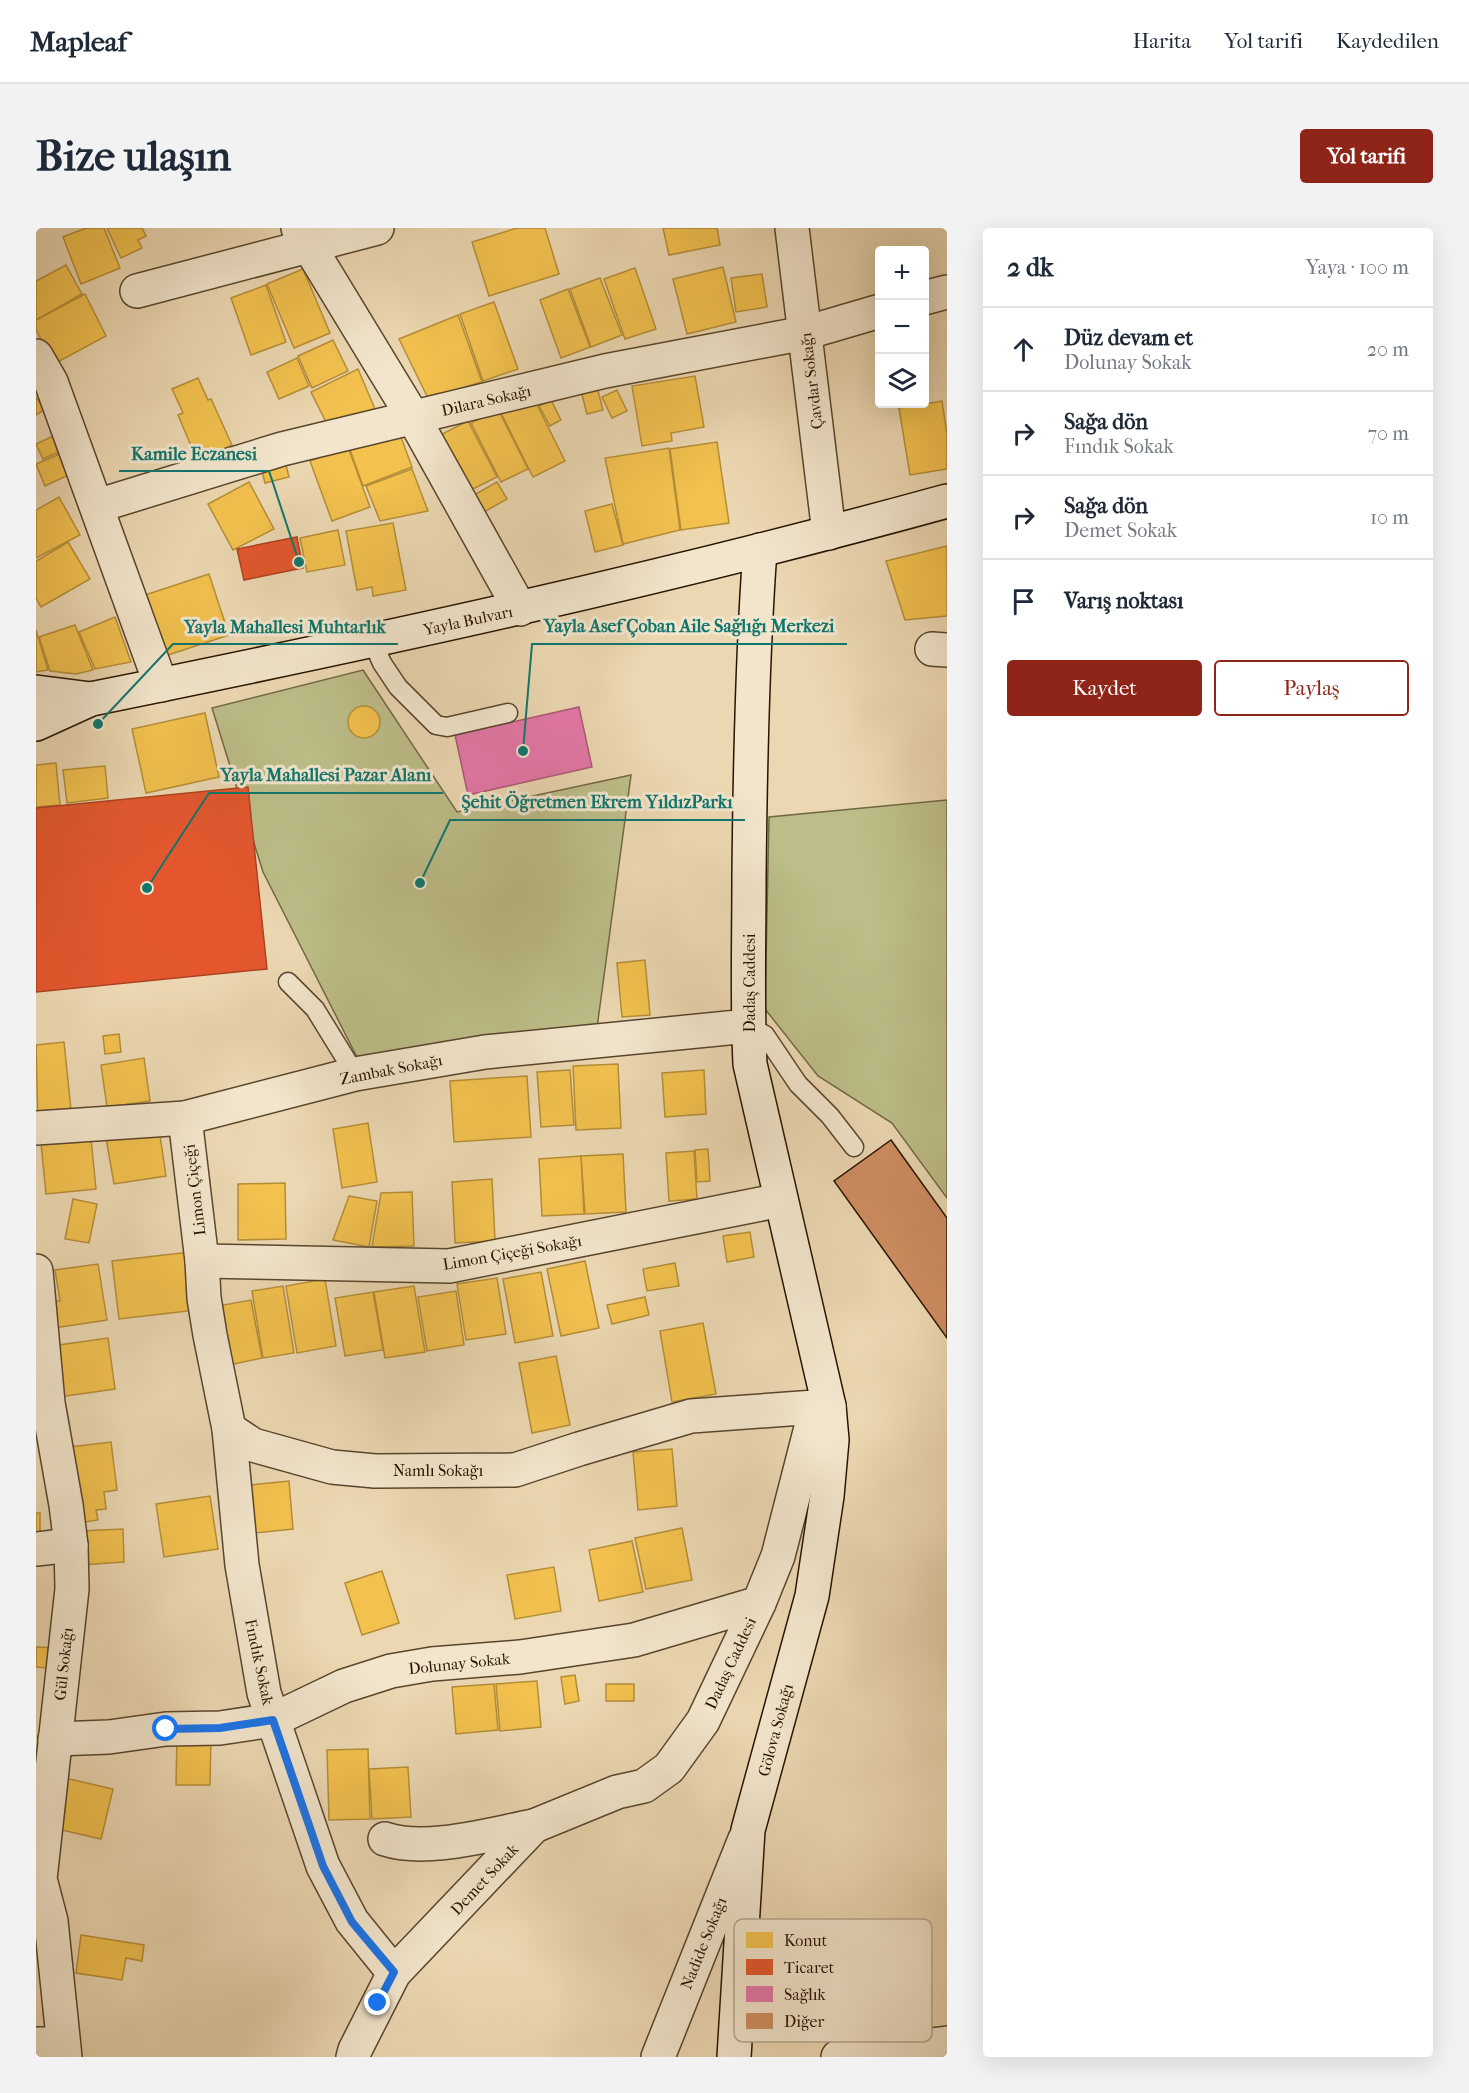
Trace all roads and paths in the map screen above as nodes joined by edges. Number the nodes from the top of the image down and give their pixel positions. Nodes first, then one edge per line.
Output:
1 (378, 228) edge
2 (792, 228) edge
3 (304, 237) edge
4 (137, 291) dead end
5 (947, 292) edge
6 (929, 297) edge
7 (875, 312) edge
8 (805, 333) junction
9 (36, 356) edge
10 (413, 417) junction
11 (947, 501) edge
12 (97, 506) junction
13 (829, 533) junction
14 (760, 550) junction
15 (519, 609) junction
16 (372, 640) junction
17 (161, 685) junction
18 (36, 692) edge
19 (91, 699) junction
20 (508, 713) dead end
21 (36, 724) edge
22 (288, 982) dead end
23 (748, 1026) junction
24 (355, 1074) junction
25 (185, 1118) junction
26 (36, 1128) edge
27 (854, 1147) dead end
28 (782, 1200) junction
29 (202, 1262) junction
30 (36, 1271) edge
31 (823, 1407) junction
32 (229, 1429) junction
33 (71, 1545) junction
34 (36, 1549) edge
35 (759, 1603) junction
36 (273, 1720) junction
37 (55, 1739) junction
38 (534, 1827) junction
39 (748, 1830) junction
40 (385, 1839) dead end
41 (743, 1919) edge
42 (394, 1972) junction
43 (735, 2042) edge
44 (947, 2043) edge
45 (55, 2048) edge
46 (353, 2057) edge
47 (658, 2057) edge
48 (734, 2057) edge
49 (838, 2057) edge

1 - 3 street
2 - 8 street, Çavdar Sokağı
3 - 4 street
3 - 10 street
5 - 6 street
7 - 8 street, Dilara Sokağı
8 - 10 street, Dilara Sokağı
8 - 13 street, Çavdar Sokağı
9 - 12 street
10 - 12 street, Dilara Sokağı
10 - 15 street
11 - 13 street, Yayla Bulvarı
12 - 17 street
13 - 14 street, Yayla Bulvarı
14 - 15 street, Yayla Bulvarı
14 - 23 street, Dadaş Caddesi
15 - 16 street, Yayla Bulvarı
16 - 17 street, Yayla Bulvarı
16 - 20 lane
17 - 19 street, Yayla Bulvarı
18 - 19 street, Yayla Bulvarı
19 - 21 street, Yayla Bulvarı
22 - 24 lane
23 - 24 street, Zambak Sokağı
23 - 27 lane
23 - 28 street, Dadaş Caddesi
24 - 25 street, Zambak Sokağı
25 - 26 street, Zambak Sokağı
25 - 29 street, Limon Çiçeği
28 - 29 street, Limon Çiçeği Sokağı
28 - 31 street, Dadaş Caddesi
29 - 32 street
30 - 33 street, Gül Sokağı
31 - 32 street, Namlı Sokağı
31 - 35 street, Dadaş Caddesi
31 - 39 street, Gölova Sokağı
32 - 36 street, Fındık Sokak
33 - 34 street
33 - 37 street, Gül Sokağı
35 - 36 street, Dolunay Sokak
35 - 38 street, Dadaş Caddesi
36 - 37 street, Dolunay Sokak
36 - 42 street, Fındık Sokak
37 - 45 street, Gül Sokağı
38 - 40 street, Demet Sokak
38 - 42 street, Demet Sokak
39 - 41 street, Gölova Sokağı
39 - 47 street, Nadide Sokağı
42 - 46 street, Demet Sokak
43 - 48 street, Gölova Sokağı
44 - 49 street

